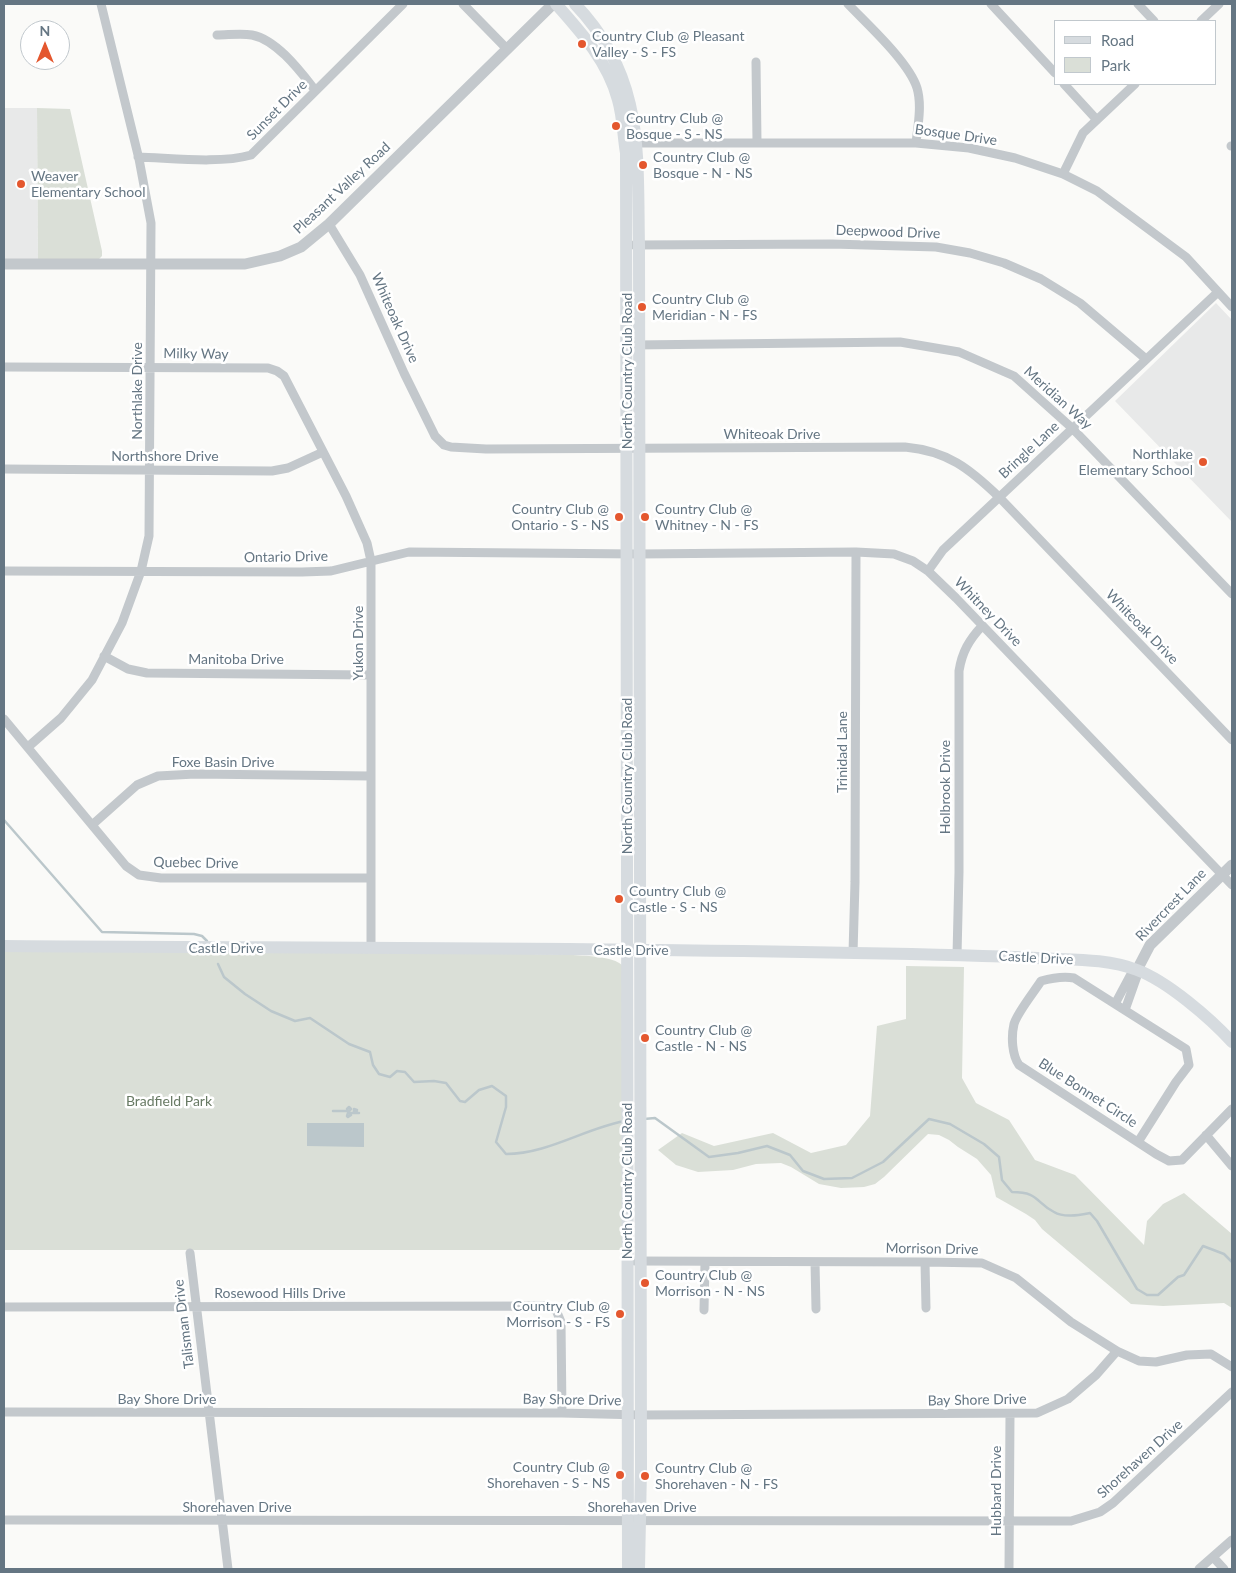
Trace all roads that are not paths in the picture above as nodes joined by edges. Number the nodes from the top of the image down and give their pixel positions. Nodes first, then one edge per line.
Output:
1 (101, 4) edge
2 (403, 4) edge
3 (463, 4) edge
4 (554, 4) edge
5 (575, 4) edge
6 (848, 4) edge
7 (991, 4) edge
8 (1138, 4) edge
9 (1219, 4) edge
10 (1153, 20) edge
11 (1202, 20) edge
12 (217, 35) dead end
13 (507, 49) junction
14 (756, 62) dead end
15 (1054, 72) edge
16 (1065, 85) edge
17 (1134, 85) edge
18 (315, 90) junction
19 (1097, 120) junction
20 (756, 142) junction
21 (916, 142) junction
22 (631, 144) junction
23 (138, 156) junction
24 (1063, 174) junction
25 (329, 224) junction
26 (633, 245) junction
27 (4, 264) edge
28 (151, 264) junction
29 (1218, 292) junction
30 (1232, 307) edge
31 (633, 345) junction
32 (1146, 359) junction
33 (4, 367) edge
34 (151, 367) junction
35 (268, 368) joint
36 (1072, 428) junction
37 (633, 449) junction
38 (323, 452) junction
39 (4, 469) edge
40 (150, 470) junction
41 (999, 497) junction
42 (856, 552) junction
43 (633, 554) junction
44 (371, 561) junction
45 (928, 570) junction
46 (4, 571) edge
47 (141, 571) junction
48 (1232, 594) edge
49 (982, 626) junction
50 (104, 656) junction
51 (371, 675) junction
52 (4, 719) edge
53 (1232, 740) edge
54 (28, 747) junction
55 (370, 776) junction
56 (92, 825) junction
57 (1232, 865) edge
58 (1222, 874) junction
59 (370, 878) junction
60 (1232, 885) edge
61 (4, 946) edge
62 (371, 948) junction
63 (634, 950) junction
64 (853, 953) junction
65 (957, 955) junction
66 (1137, 970) junction
67 (1115, 1004) junction
68 (1125, 1010) junction
69 (1232, 1042) edge
70 (1232, 1109) edge
71 (1206, 1135) junction
72 (1138, 1142) junction
73 (1232, 1166) edge
74 (627, 1184) junction
75 (640, 1184) junction
76 (190, 1253) dead end
77 (627, 1261) junction
78 (640, 1261) junction
79 (705, 1262) junction
80 (815, 1262) junction
81 (925, 1262) junction
82 (4, 1307) edge
83 (196, 1308) junction
84 (926, 1308) dead end
85 (704, 1310) dead end
86 (816, 1310) dead end
87 (1117, 1351) junction
88 (1232, 1367) edge
89 (1232, 1392) edge
90 (4, 1412) edge
91 (209, 1413) junction
92 (562, 1413) junction
93 (1010, 1414) junction
94 (634, 1415) junction
95 (4, 1520) edge
96 (222, 1520) junction
97 (634, 1521) junction
98 (1009, 1521) junction
99 (1232, 1540) edge
100 (1213, 1557) junction
101 (228, 1569) edge
102 (628, 1569) edge
103 (639, 1569) edge
104 (1009, 1569) edge
105 (1199, 1569) edge
106 (1224, 1569) edge

1 - 23 street, Northlake Drive
2 - 18 street, Sunset Drive
3 - 13 street
4 - 13 street, Pleasant Valley Road
4 - 22 main road, North Country Club Road
5 - 22 main road, North Country Club Road
6 - 21 street
7 - 15 street
8 - 10 street
9 - 11 street
12 - 18 street
13 - 25 street, Pleasant Valley Road
14 - 20 street
16 - 19 street
17 - 19 street
18 - 23 street, Sunset Drive
19 - 24 street
20 - 21 street, Bosque Drive
20 - 22 street, Bosque Drive
21 - 24 street, Bosque Drive
22 - 26 main road, North Country Club Road
23 - 28 street, Northlake Drive
24 - 29 street, Bosque Drive
25 - 28 street, Pleasant Valley Road
25 - 37 street, Whiteoak Drive
26 - 31 main road, North Country Club Road
26 - 32 street, Deepwood Drive
27 - 28 street, Pleasant Valley Road
28 - 34 street, Northlake Drive
29 - 30 street, Bosque Drive
29 - 32 street, Bringle Lane
31 - 36 street, Meridian Way
31 - 37 main road, North Country Club Road
32 - 36 street, Bringle Lane
33 - 34 street, Milky Way
34 - 35 street, Milky Way
34 - 40 street, Northlake Drive
35 - 38 street, Yukon Drive
36 - 41 street, Bringle Lane
36 - 48 street, Meridian Way
37 - 41 street, Whiteoak Drive
37 - 43 main road, North Country Club Road
38 - 40 street, Northshore Drive
38 - 44 street, Yukon Drive
39 - 40 street, Northshore Drive
40 - 47 street, Northlake Drive
41 - 45 street, Bringle Lane
41 - 53 street, Whiteoak Drive
42 - 43 street, Whitney Drive
42 - 45 street, Whitney Drive
42 - 64 street, Trinidad Lane
43 - 44 street, Ontario Drive
43 - 63 main road, North Country Club Road
44 - 47 street, Ontario Drive
44 - 51 street, Yukon Drive
45 - 49 street, Whitney Drive
46 - 47 street, Ontario Drive
47 - 50 street, Northlake Drive
49 - 58 street, Whitney Drive
49 - 65 street, Holbrook Drive
50 - 51 street, Manitoba Drive
50 - 54 street, Northlake Drive
51 - 55 street, Yukon Drive
52 - 54 street, Quebec Drive
54 - 56 street, Quebec Drive
55 - 56 street, Foxe Basin Drive
55 - 59 street, Yukon Drive
56 - 59 street, Quebec Drive
57 - 58 street, Rivercrest Lane
58 - 60 street, Whitney Drive
58 - 66 street, Rivercrest Lane
59 - 62 street, Yukon Drive
61 - 62 main road, Castle Drive
62 - 63 main road, Castle Drive
63 - 64 main road, Castle Drive
63 - 74 main road, North Country Club Road
63 - 75 main road, North Country Club Road
64 - 65 main road, Castle Drive
65 - 66 main road, Castle Drive
66 - 67 street
66 - 68 street
66 - 69 main road, Castle Drive
67 - 68 street, Blue Bonnet Circle
67 - 72 street, Blue Bonnet Circle
68 - 72 street, Blue Bonnet Circle
70 - 71 street
71 - 72 street
71 - 73 street
74 - 75 main road
74 - 77 main road, North Country Club Road
75 - 78 main road, North Country Club Road
76 - 83 street, Talisman Drive
77 - 78 street, Morrison Drive
77 - 94 main road, North Country Club Road
78 - 79 street, Morrison Drive
78 - 94 main road, North Country Club Road
79 - 80 street, Morrison Drive
79 - 85 street
80 - 81 street, Morrison Drive
80 - 86 street
81 - 84 street
81 - 87 street, Morrison Drive
82 - 83 street, Rosewood Hills Drive
83 - 91 street, Talisman Drive
83 - 92 street, Rosewood Hills Drive
87 - 88 street, Morrison Drive
87 - 93 street, Bay Shore Drive
89 - 98 street, Shorehaven Drive
90 - 91 street, Bay Shore Drive
91 - 92 street, Bay Shore Drive
91 - 96 street, Talisman Drive
92 - 94 street, Bay Shore Drive
93 - 94 street, Bay Shore Drive
93 - 98 street, Hubbard Drive
94 - 97 main road, North Country Club Road
95 - 96 street, Shorehaven Drive
96 - 97 street, Shorehaven Drive
96 - 101 street, Talisman Drive
97 - 98 street, Shorehaven Drive
97 - 102 main road, North Country Club Road
97 - 103 main road, North Country Club Road
98 - 104 street, Hubbard Drive
99 - 100 street
100 - 105 street
100 - 106 street

